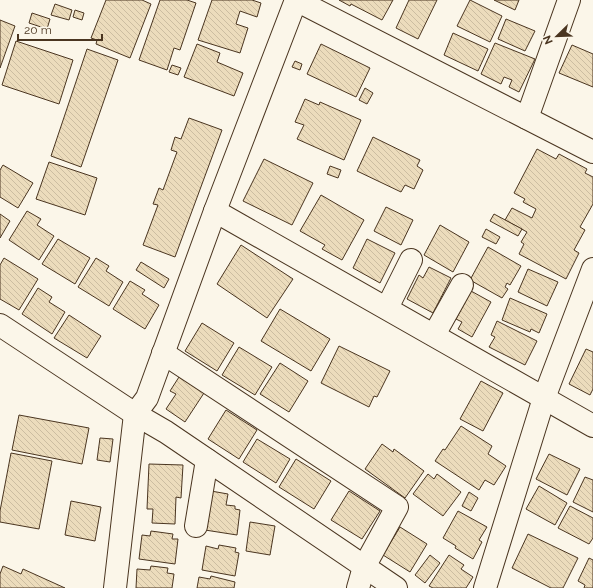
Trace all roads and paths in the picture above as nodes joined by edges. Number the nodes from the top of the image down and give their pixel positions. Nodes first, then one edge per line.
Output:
1 (296, 0) edge
2 (569, 0) edge
3 (527, 118) junction
4 (593, 152) edge
5 (215, 211) junction
6 (411, 260) dead end
7 (593, 269) edge
8 (462, 285) dead end
9 (386, 308) junction
10 (0, 325) edge
11 (434, 335) junction
12 (163, 353) junction
13 (544, 398) junction
14 (135, 414) junction
15 (593, 426) edge
16 (207, 460) junction
17 (196, 526) dead end
18 (364, 567) junction
19 (115, 588) edge
20 (358, 588) edge
21 (396, 588) edge
22 (485, 588) edge

1 - 3 street
1 - 5 street
2 - 3 street
3 - 4 street
5 - 9 street
5 - 12 street
6 - 9 street
7 - 13 street
8 - 11 street
9 - 11 street
10 - 14 street
11 - 13 street
12 - 14 street
12 - 18 street
13 - 15 street
13 - 22 street
14 - 16 street
14 - 19 street
16 - 17 street
16 - 18 street
18 - 20 street
18 - 21 street

